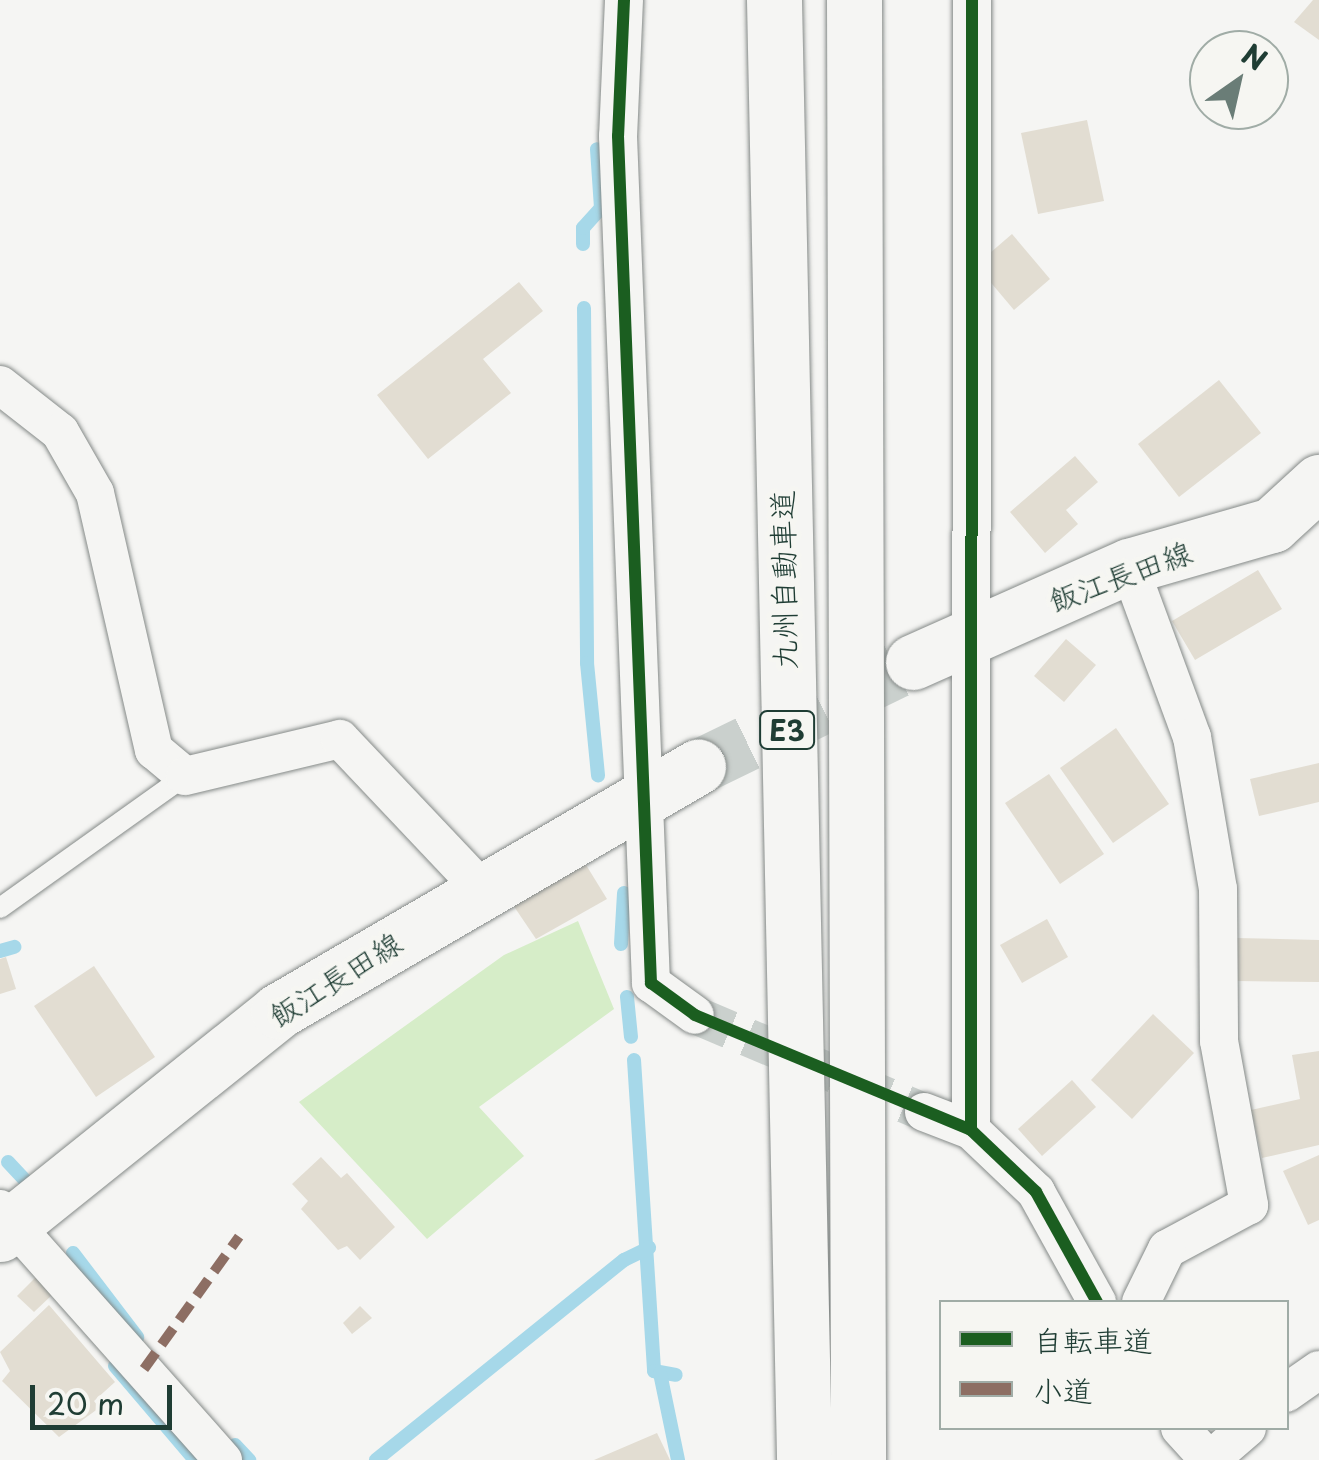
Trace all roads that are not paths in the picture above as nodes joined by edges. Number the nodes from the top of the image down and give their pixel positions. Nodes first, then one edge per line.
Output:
1 (624, 0) edge
2 (774, 0) edge
3 (854, 0) edge
4 (972, 0) edge
5 (0, 385) edge
6 (1319, 482) edge
7 (1129, 566) junction
8 (971, 636) junction
9 (913, 662) tunnel mouth
10 (698, 767) tunnel mouth
11 (185, 776) junction
12 (641, 797) junction
13 (482, 889) junction
14 (0, 908) edge
15 (696, 1015) tunnel mouth
16 (924, 1112) tunnel mouth
17 (971, 1130) junction
18 (4, 1224) edge
19 (1096, 1300) edge
20 (1142, 1300) edge
21 (1319, 1370) edge
22 (1289, 1391) edge
23 (1243, 1430) edge
24 (1199, 1453) edge
25 (223, 1460) edge
26 (804, 1460) edge
27 (858, 1460) edge

1 - 12 street
2 - 26 main road, 九州自動車道 / E3
3 - 27 main road, E3
4 - 8 street
5 - 11 street
6 - 7 main road, 飯江長田線
7 - 8 main road, 飯江長田線
7 - 20 street
8 - 9 main road, 飯江長田線
8 - 17 street
10 - 12 main road, 飯江長田線
11 - 13 street
11 - 14 lane
12 - 13 main road, 飯江長田線
12 - 15 street
13 - 18 main road, 飯江長田線
16 - 17 street
17 - 19 street
18 - 25 street
21 - 22 street
23 - 24 street

